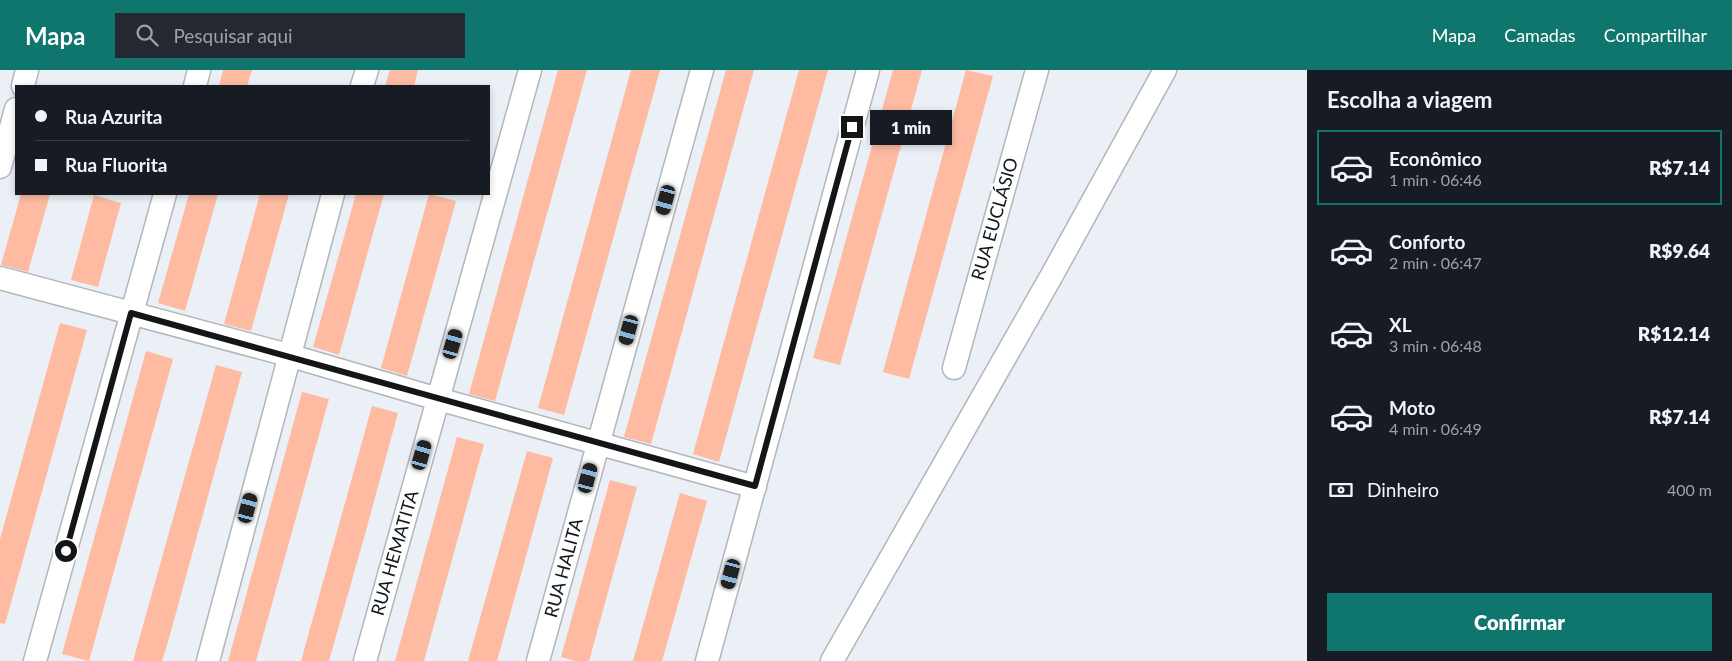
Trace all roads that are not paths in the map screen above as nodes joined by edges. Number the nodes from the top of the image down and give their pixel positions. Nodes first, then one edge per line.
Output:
1 (27, 70) edge
2 (199, 70) edge
3 (367, 70) edge
4 (530, 70) edge
5 (702, 70) edge
6 (868, 70) edge
7 (1037, 70) edge
8 (1165, 70) edge
9 (23, 85) edge
10 (195, 85) edge
11 (362, 85) edge
12 (15, 113) edge
13 (0, 167) edge
14 (165, 195) edge
15 (333, 195) edge
16 (0, 278) edge
17 (131, 313) junction
18 (288, 355) junction
19 (954, 368) dead end
20 (438, 399) junction
21 (598, 442) junction
22 (755, 486) junction
23 (35, 661) edge
24 (208, 661) edge
25 (365, 661) edge
26 (538, 661) edge
27 (707, 661) edge
28 (832, 661) edge

1 - 9 street
2 - 10 street
3 - 11 street
4 - 20 street, RUA HEMATITA
5 - 21 street, RUA HALITA
6 - 22 street
7 - 19 street, RUA EUCLÁSIO
8 - 28 street
12 - 13 street
14 - 17 street
15 - 18 street
16 - 17 street
17 - 18 street
17 - 23 street
18 - 20 street
18 - 24 street
20 - 21 street
20 - 25 street, RUA HEMATITA
21 - 22 street
21 - 26 street, RUA HALITA
22 - 27 street

